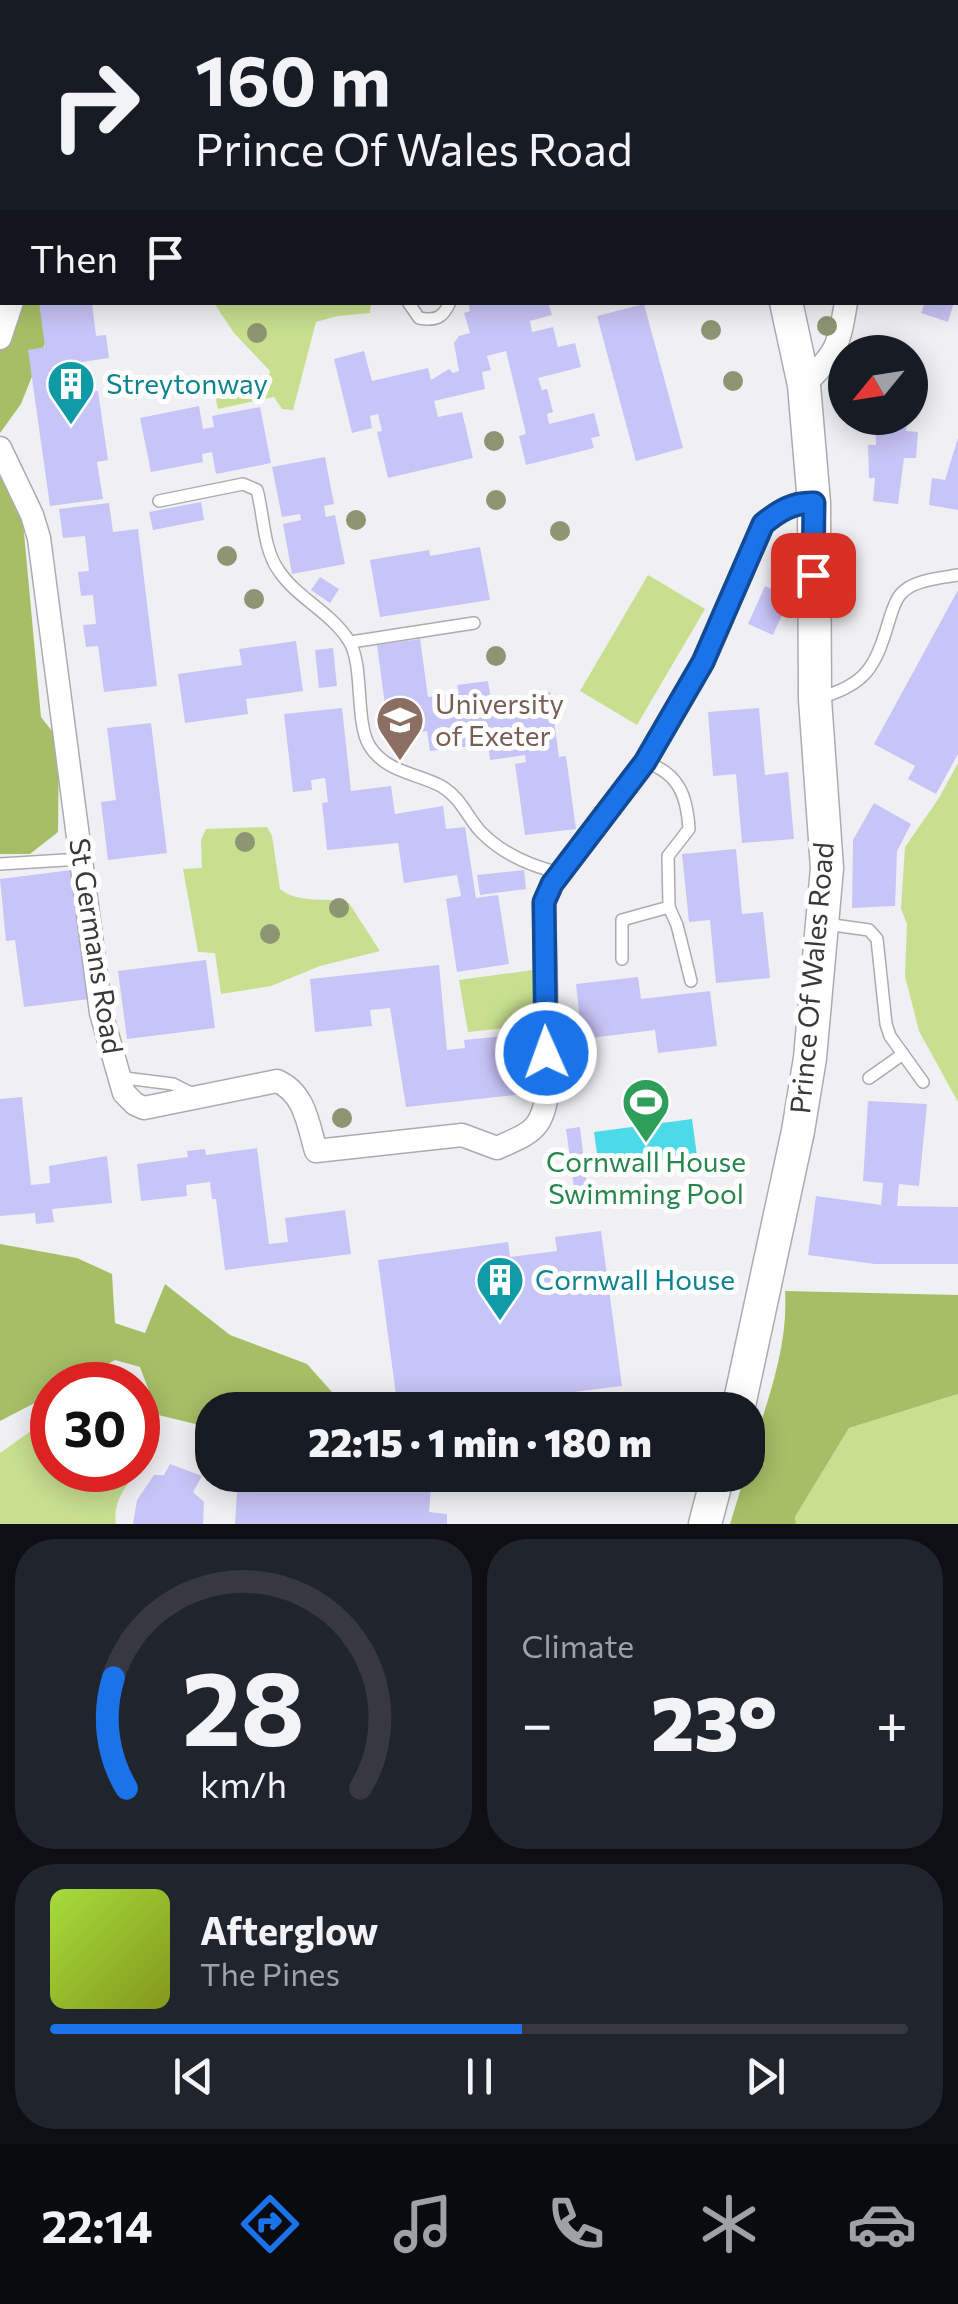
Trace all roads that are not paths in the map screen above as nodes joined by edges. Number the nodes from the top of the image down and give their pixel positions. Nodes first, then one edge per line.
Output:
1 (6, 305) edge
2 (410, 305) edge
3 (448, 305) edge
4 (787, 305) edge
5 (846, 305) edge
6 (0, 338) edge
7 (804, 385) junction
8 (0, 448) edge
9 (159, 501) dead end
10 (814, 503) junction
11 (958, 576) edge
12 (474, 623) dead end
13 (350, 642) junction
14 (815, 699) junction
15 (645, 762) junction
16 (82, 859) junction
17 (0, 864) edge
18 (560, 873) junction
19 (668, 907) junction
20 (822, 924) junction
21 (622, 958) dead end
22 (691, 981) dead end
23 (903, 1054) junction
24 (869, 1078) dead end
25 (924, 1082) dead end
26 (742, 1392) edge
27 (713, 1492) edge
28 (705, 1524) edge

1 - 6 street
2 - 3 lane
4 - 7 street, Prince Of Wales Road
5 - 7 street
7 - 10 street, Prince Of Wales Road
8 - 16 street, St Germans Road
9 - 13 lane
10 - 14 street, Prince Of Wales Road
10 - 15 street, St Germans Road
11 - 14 lane
12 - 13 lane
13 - 18 lane
14 - 20 street, Prince Of Wales Road
15 - 18 street, St Germans Road
15 - 19 lane
16 - 17 lane
16 - 18 street, St Germans Road
19 - 21 lane
19 - 22 lane
20 - 23 lane
20 - 26 street, Prince Of Wales Road
23 - 24 lane
23 - 25 lane
27 - 28 street

